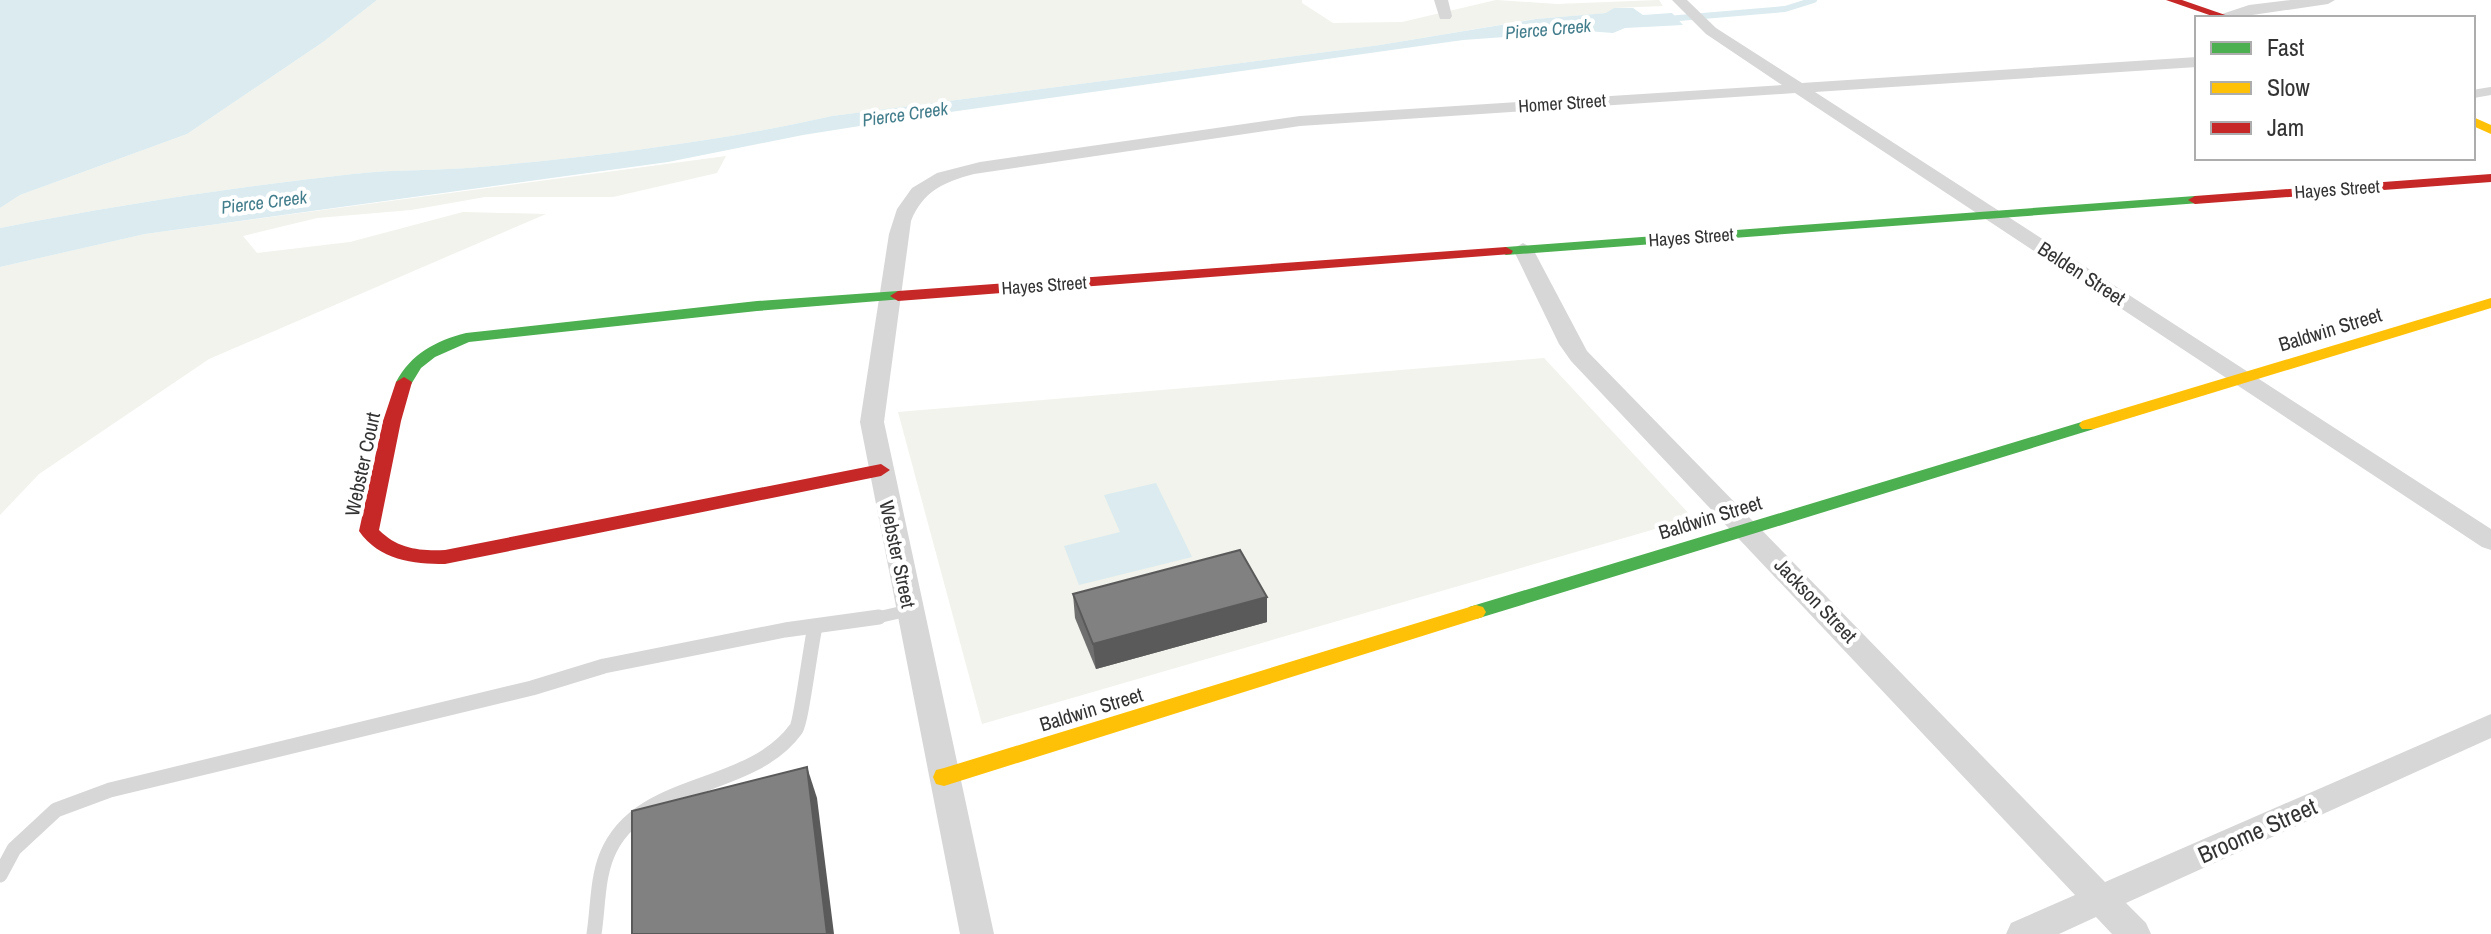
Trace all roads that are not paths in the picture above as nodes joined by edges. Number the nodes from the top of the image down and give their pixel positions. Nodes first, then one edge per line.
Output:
1 (1441, 0) edge
2 (2171, 0) edge
3 (2328, 0) edge
4 (1680, 2) edge
5 (1445, 16) dead end
6 (2223, 16) edge
7 (2229, 16) edge
8 (2195, 62) edge
9 (1800, 88) junction
10 (2491, 178) edge
11 (932, 183) joint
12 (1995, 215) junction
13 (1523, 249) junction
14 (890, 297) junction
15 (2491, 303) edge
16 (2242, 379) junction
17 (881, 470) junction
18 (1747, 528) junction
19 (2491, 541) edge
20 (910, 610) junction
21 (815, 627) junction
22 (2491, 725) edge
23 (944, 777) junction
24 (0, 875) edge
25 (2102, 899) junction
26 (594, 934) edge
27 (977, 934) edge
28 (2023, 934) edge
29 (2134, 934) edge

1 - 5 street
2 - 6 street
3 - 7 street
4 - 9 street, Belden Street
8 - 9 street, Homer Street
9 - 11 street, Homer Street
9 - 12 street, Belden Street
10 - 12 street, Hayes Street
11 - 14 street, Webster Street
12 - 13 street, Hayes Street
12 - 16 street, Belden Street
13 - 14 street, Hayes Street
13 - 18 street, Jackson Street
14 - 17 street, Webster Street
14 - 17 street, Webster Court
15 - 16 street, Baldwin Street
16 - 18 street, Baldwin Street
16 - 19 street, Belden Street
17 - 20 street, Webster Street
18 - 23 street, Baldwin Street
18 - 25 street, Jackson Street
20 - 21 lane
20 - 23 street, Webster Street
21 - 24 lane
21 - 26 lane
22 - 25 street, Broome Street
23 - 27 street, Webster Street
25 - 28 street, Broome Street
25 - 29 street, Jackson Street

